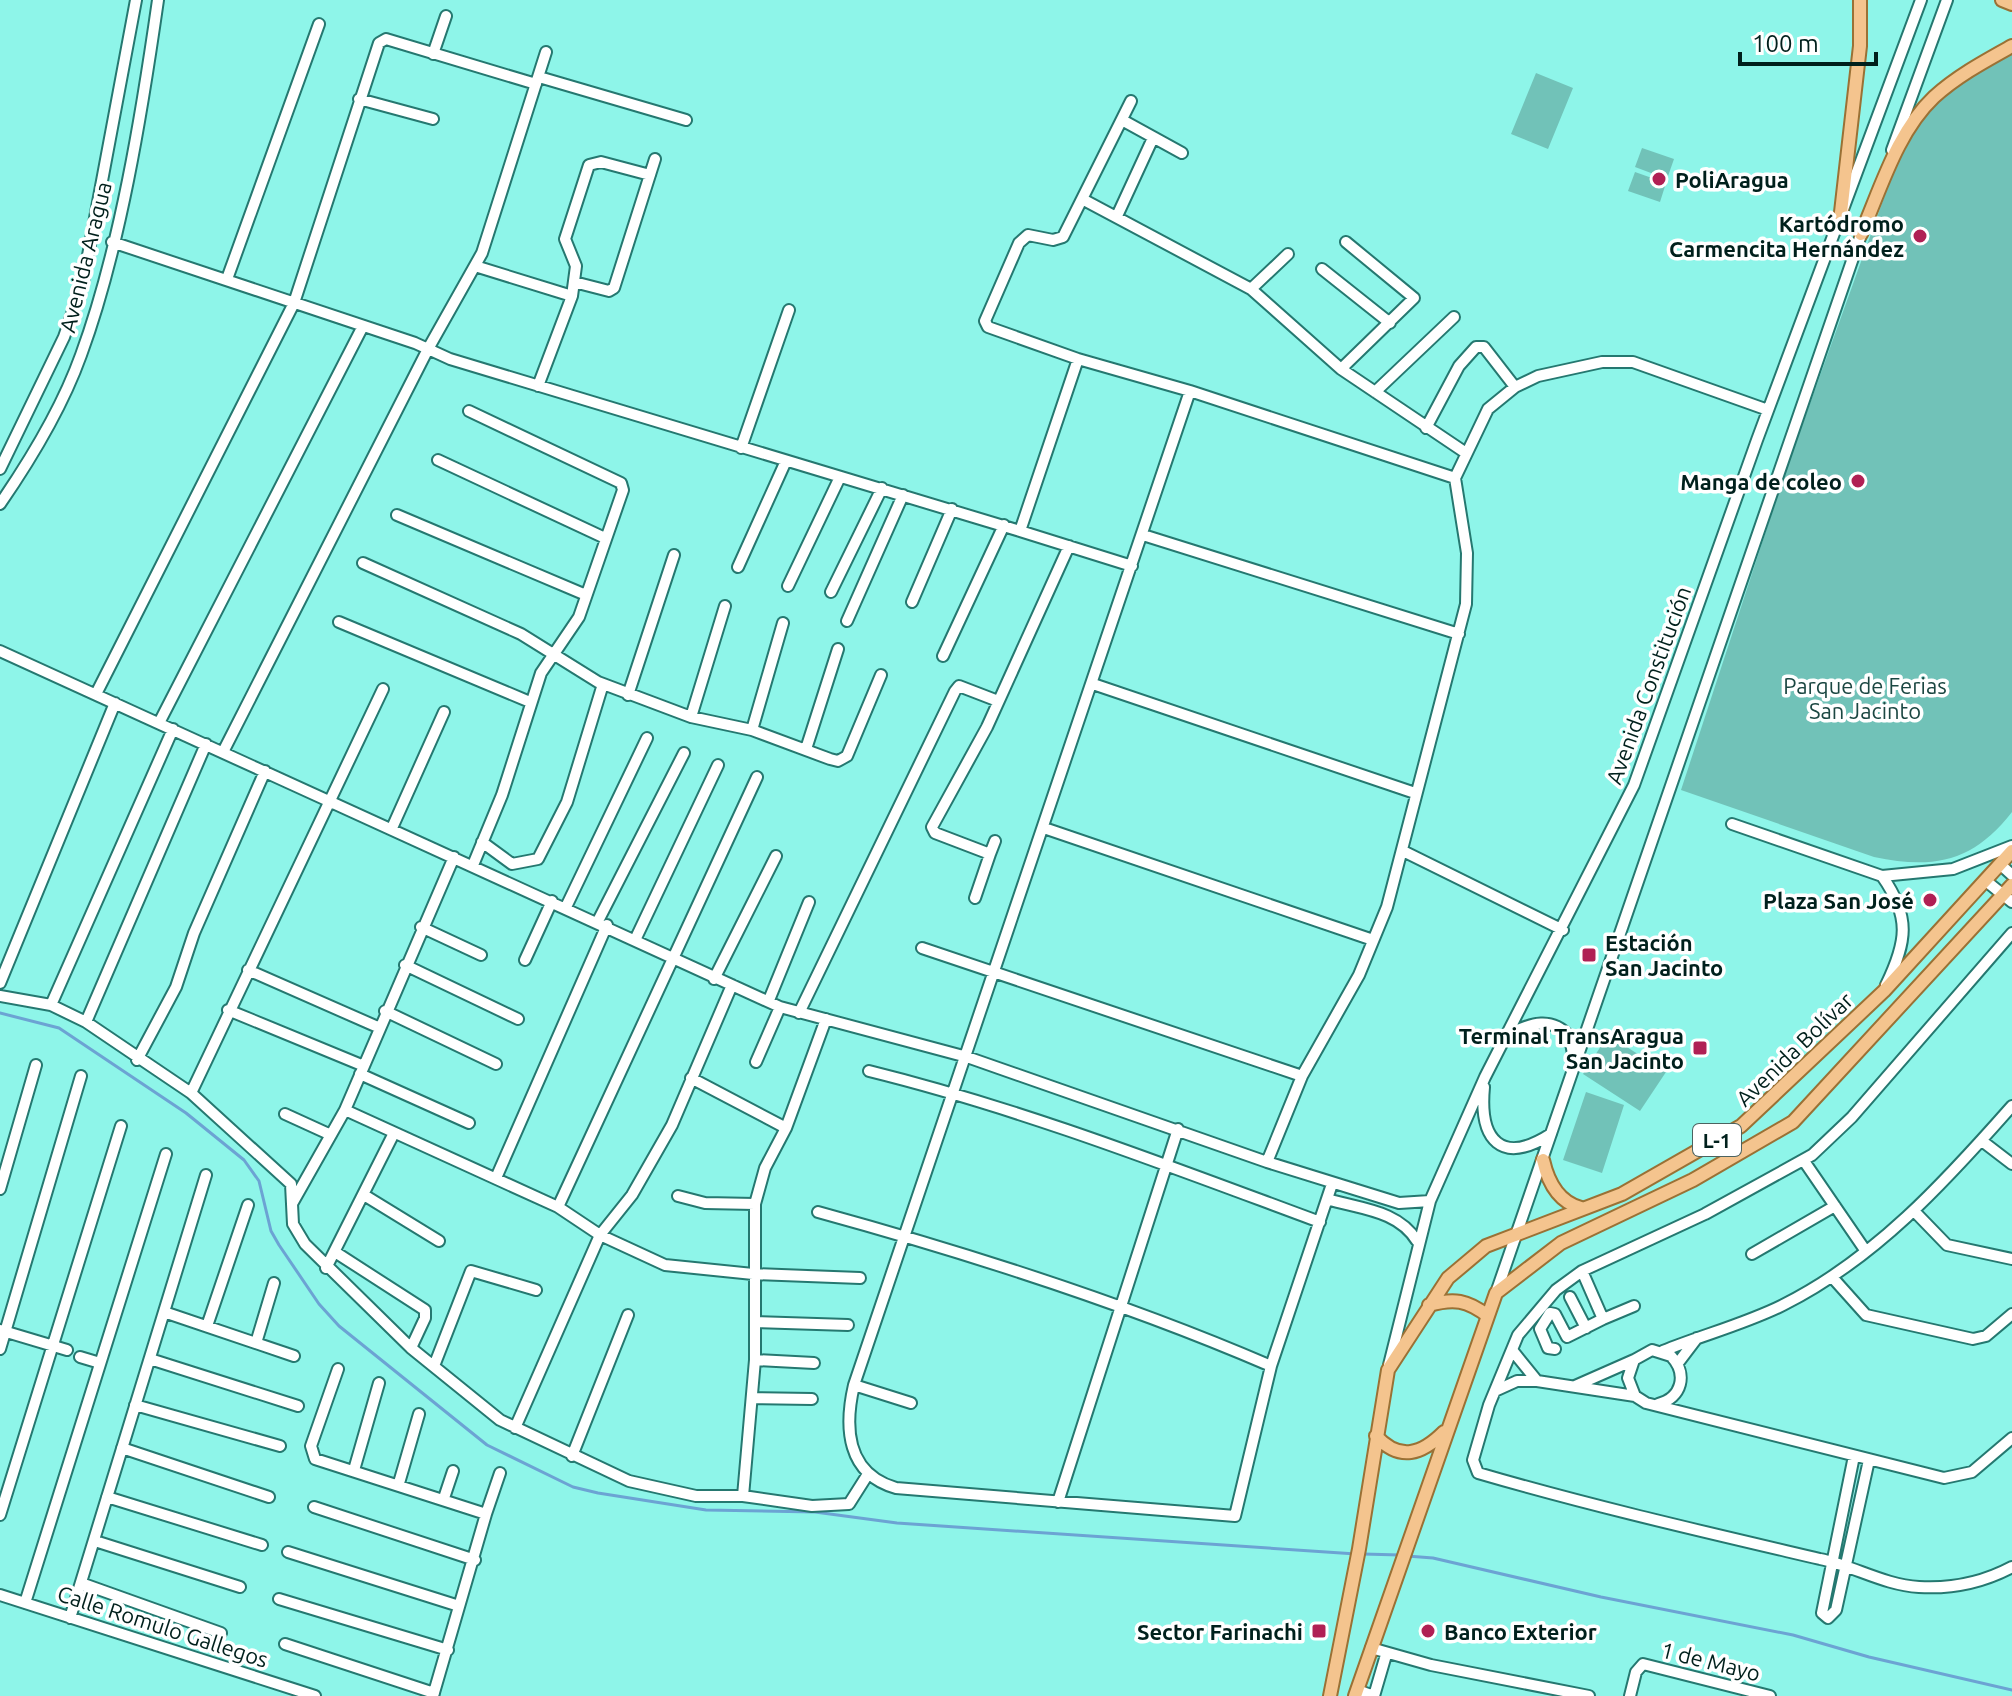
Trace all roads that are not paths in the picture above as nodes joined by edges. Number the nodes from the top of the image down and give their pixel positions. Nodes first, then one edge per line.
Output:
1 (136, 0) edge
2 (158, 0) edge
3 (1860, 0) edge
4 (1921, 0) edge
5 (1947, 0) edge
6 (2002, 0) edge
7 (2012, 4) edge
8 (446, 16) dead end
9 (319, 24) dead end
10 (2012, 46) edge
11 (546, 52) dead end
12 (433, 54) junction
13 (538, 81) junction
14 (359, 99) junction
15 (1131, 101) dead end
16 (433, 119) dead end
17 (686, 120) dead end
18 (1122, 120) junction
19 (1153, 138) junction
20 (1182, 153) dead end
21 (655, 159) dead end
22 (650, 175) junction
23 (1084, 200) junction
24 (1117, 216) junction
25 (1840, 221) junction
26 (1861, 234) junction
27 (112, 242) junction
28 (1346, 242) dead end
29 (1288, 254) dead end
30 (475, 266) junction
31 (1322, 269) dead end
32 (227, 279) junction
33 (574, 282) junction
34 (1251, 289) junction
35 (572, 296) junction
36 (294, 303) junction
37 (789, 310) dead end
38 (1454, 317) dead end
39 (1390, 323) junction
40 (363, 326) junction
41 (428, 349) junction
42 (1078, 359) junction
43 (1341, 369) junction
44 (538, 386) junction
45 (1515, 387) junction
46 (1190, 391) junction
47 (1375, 392) junction
48 (1768, 410) junction
49 (469, 411) dead end
50 (1426, 428) junction
51 (741, 448) junction
52 (1466, 453) junction
53 (438, 460) dead end
54 (785, 463) junction
55 (0, 469) edge
56 (840, 477) junction
57 (1455, 478) junction
58 (882, 488) junction
59 (903, 495) junction
60 (0, 504) edge
61 (952, 509) junction
62 (397, 515) dead end
63 (1004, 525) junction
64 (1020, 531) junction
65 (1143, 535) junction
66 (605, 538) junction
67 (1069, 546) junction
68 (674, 555) dead end
69 (363, 563) dead end
70 (1132, 566) junction
71 (738, 567) dead end
72 (788, 586) dead end
73 (831, 592) dead end
74 (586, 595) junction
75 (912, 602) dead end
76 (725, 606) dead end
77 (847, 621) dead end
78 (339, 622) dead end
79 (783, 623) dead end
80 (1459, 634) junction
81 (838, 649) dead end
82 (0, 651) edge
83 (553, 654) junction
84 (943, 656) dead end
85 (881, 675) dead end
86 (603, 684) junction
87 (1093, 684) junction
88 (383, 689) dead end
89 (96, 694) junction
90 (628, 695) junction
91 (998, 701) junction
92 (530, 702) junction
93 (115, 703) junction
94 (444, 712) dead end
95 (691, 717) junction
96 (159, 723) junction
97 (173, 729) junction
98 (752, 730) junction
99 (647, 738) dead end
100 (206, 744) junction
101 (806, 749) junction
102 (223, 752) junction
103 (684, 753) dead end
104 (718, 765) dead end
105 (265, 771) junction
106 (757, 777) dead end
107 (1415, 793) junction
108 (329, 800) junction
109 (1732, 824) dead end
110 (392, 828) junction
111 (1044, 828) junction
112 (995, 841) dead end
113 (482, 842) junction
114 (2012, 848) edge
115 (1403, 851) junction
116 (990, 854) junction
117 (776, 856) dead end
118 (454, 857) junction
119 (473, 865) junction
120 (2001, 865) junction
121 (2012, 875) edge
122 (1882, 876) junction
123 (1986, 881) junction
124 (2009, 894) edge
125 (975, 898) dead end
126 (552, 901) junction
127 (809, 902) dead end
128 (566, 907) junction
129 (603, 923) junction
130 (421, 927) junction
131 (1563, 930) junction
132 (2012, 933) edge
133 (635, 940) junction
134 (1373, 940) junction
135 (922, 948) dead end
136 (481, 955) dead end
137 (671, 959) junction
138 (525, 960) dead end
139 (405, 965) junction
140 (248, 970) junction
141 (996, 972) junction
142 (714, 979) junction
143 (0, 983) edge
144 (732, 985) junction
145 (1884, 991) junction
146 (0, 996) edge
147 (769, 1000) junction
148 (51, 1005) junction
149 (780, 1007) junction
150 (228, 1010) junction
151 (385, 1011) junction
152 (799, 1013) junction
153 (518, 1019) dead end
154 (826, 1019) junction
155 (86, 1022) junction
156 (380, 1028) junction
157 (1508, 1034) junction
158 (967, 1057) junction
159 (137, 1060) junction
160 (756, 1062) dead end
161 (496, 1064) dead end
162 (36, 1065) dead end
163 (1574, 1066) junction
164 (362, 1070) junction
165 (869, 1071) dead end
166 (81, 1076) dead end
167 (1302, 1076) junction
168 (1485, 1077) junction
169 (691, 1078) junction
170 (955, 1092) junction
171 (191, 1093) junction
172 (2012, 1106) edge
173 (345, 1110) junction
174 (285, 1114) dead end
175 (469, 1123) dead end
176 (121, 1126) dead end
177 (786, 1128) junction
178 (1178, 1129) junction
179 (394, 1133) junction
180 (1551, 1134) junction
181 (331, 1135) junction
182 (1982, 1141) junction
183 (166, 1154) dead end
184 (1543, 1160) junction
185 (1804, 1161) junction
186 (1267, 1162) junction
187 (1167, 1164) junction
188 (2012, 1164) edge
189 (206, 1175) dead end
190 (496, 1178) junction
191 (1338, 1185) junction
192 (0, 1189) edge
193 (364, 1195) junction
194 (678, 1196) dead end
195 (1327, 1199) junction
196 (1430, 1201) junction
197 (1340, 1203) junction
198 (755, 1204) junction
199 (248, 1205) dead end
200 (291, 1205) junction
201 (1835, 1206) junction
202 (558, 1207) junction
203 (1581, 1208) junction
204 (818, 1212) dead end
205 (1915, 1212) junction
206 (1320, 1222) junction
207 (600, 1235) junction
208 (1515, 1235) junction
209 (906, 1237) junction
210 (439, 1241) dead end
211 (1417, 1241) junction
212 (1865, 1250) junction
213 (335, 1252) junction
214 (1752, 1254) dead end
215 (2012, 1259) edge
216 (326, 1268) junction
217 (1582, 1271) junction
218 (753, 1274) junction
219 (1832, 1277) junction
220 (860, 1278) dead end
221 (274, 1283) dead end
222 (536, 1290) dead end
223 (1496, 1293) junction
224 (1570, 1297) dead end
225 (1429, 1305) junction
226 (1634, 1306) dead end
227 (1119, 1307) junction
228 (164, 1312) junction
229 (2012, 1314) edge
230 (628, 1315) dead end
231 (1488, 1316) junction
232 (1603, 1319) junction
233 (755, 1322) junction
234 (848, 1325) dead end
235 (207, 1326) junction
236 (1586, 1328) junction
237 (3, 1331) edge
238 (1698, 1337) junction
239 (256, 1343) junction
240 (50, 1346) junction
241 (411, 1348) junction
242 (0, 1349) edge
243 (1555, 1349) dead end
244 (67, 1350) dead end
245 (1512, 1350) junction
246 (1663, 1351) junction
247 (294, 1356) dead end
248 (80, 1357) dead end
249 (150, 1359) junction
250 (755, 1360) junction
251 (1634, 1360) junction
252 (100, 1363) junction
253 (814, 1363) dead end
254 (1678, 1363) junction
255 (434, 1366) junction
256 (1271, 1366) junction
257 (338, 1369) dead end
258 (1388, 1370) junction
259 (1537, 1381) junction
260 (379, 1383) dead end
261 (854, 1385) junction
262 (1573, 1387) junction
263 (1495, 1391) junction
264 (1635, 1396) junction
265 (1674, 1397) junction
266 (752, 1398) junction
267 (812, 1399) dead end
268 (911, 1403) dead end
269 (1658, 1404) junction
270 (135, 1405) junction
271 (298, 1406) dead end
272 (419, 1414) dead end
273 (1692, 1416) junction
274 (515, 1428) junction
275 (1446, 1431) junction
276 (1376, 1436) junction
277 (2012, 1438) edge
278 (280, 1446) dead end
279 (122, 1448) junction
280 (572, 1456) junction
281 (1854, 1456) junction
282 (1869, 1460) junction
283 (354, 1470) junction
284 (453, 1471) dead end
285 (500, 1473) dead end
286 (868, 1474) junction
287 (399, 1483) junction
288 (743, 1496) junction
289 (107, 1497) junction
290 (269, 1497) dead end
291 (444, 1498) junction
292 (1058, 1502) junction
293 (314, 1507) dead end
294 (486, 1514) junction
295 (0, 1515) edge
296 (95, 1541) junction
297 (262, 1545) dead end
298 (288, 1552) dead end
299 (475, 1560) junction
300 (1833, 1562) junction
301 (1845, 1565) junction
302 (2012, 1567) edge
303 (81, 1583) junction
304 (240, 1587) dead end
305 (0, 1595) edge
306 (279, 1599) dead end
307 (25, 1603) junction
308 (459, 1606) junction
309 (70, 1618) junction
310 (221, 1633) dead end
311 (285, 1644) dead end
312 (1371, 1648) junction
313 (448, 1650) junction
314 (1386, 1655) junction
315 (1356, 1693) edge
316 (434, 1694) edge
317 (315, 1696) edge
318 (1330, 1696) edge
319 (1589, 1696) edge
320 (1630, 1696) edge
321 (1770, 1696) edge

1 - 55 street, Avenida Aragua
2 - 27 street, Avenida Aragua
3 - 25 main road
4 - 25 street, Avenida Constitución
5 - 26 street
6 - 7 main road
8 - 12 street
9 - 32 street
10 - 26 main road
11 - 13 street
12 - 13 street
12 - 14 street
13 - 17 street
13 - 30 street
14 - 16 street
14 - 36 street
15 - 18 street
18 - 19 street
18 - 23 street
19 - 20 street
19 - 24 street
21 - 22 street
22 - 33 street
22 - 33 street
23 - 24 street
23 - 42 street
24 - 34 street
25 - 48 street, Avenida Constitución
26 - 163 street
27 - 32 street
27 - 60 street, Avenida Aragua
28 - 39 street
29 - 34 street
30 - 35 street
30 - 41 street
31 - 39 street
32 - 36 street
33 - 35 street
34 - 43 street
35 - 44 street
36 - 40 street
36 - 89 street
37 - 51 street
38 - 47 street
39 - 43 street
40 - 41 street
40 - 96 street
41 - 44 street
41 - 102 street
42 - 46 street
42 - 64 street
43 - 47 street
44 - 51 street
45 - 48 street
45 - 50 street
45 - 52 street
46 - 57 street
46 - 65 street
47 - 50 street
48 - 131 street, Avenida Constitución
49 - 66 street
50 - 52 street
51 - 54 street
52 - 57 street
53 - 66 street
54 - 56 street
54 - 71 street
56 - 58 street
56 - 72 street
57 - 80 street
58 - 59 street
58 - 73 street
59 - 61 street
59 - 77 street
61 - 63 street
61 - 75 street
62 - 74 street
63 - 64 street
63 - 84 street
64 - 67 street
65 - 70 street
65 - 80 street
66 - 74 street
67 - 70 street
67 - 91 street
68 - 90 street
69 - 83 street
70 - 87 street
74 - 83 street
76 - 95 street
78 - 92 street
79 - 98 street
80 - 107 street
81 - 101 street
82 - 89 street
83 - 86 street
83 - 92 street
85 - 101 street
86 - 90 street
86 - 113 street
87 - 107 street
87 - 111 street
88 - 108 street
89 - 93 street
90 - 95 street
91 - 116 street
91 - 152 street
92 - 113 street
93 - 96 street
93 - 143 street
94 - 110 street
95 - 98 street
96 - 97 street
97 - 100 street
97 - 148 street
98 - 101 street
99 - 128 street
100 - 102 street
100 - 155 street
102 - 105 street
103 - 129 street
104 - 133 street
105 - 108 street
105 - 159 street
106 - 137 street
107 - 115 street
108 - 110 street
108 - 140 street
109 - 122 street
110 - 118 street
111 - 134 street
111 - 141 street
112 - 116 street
113 - 119 street
114 - 120 main road, Avenida Bolívar / L-1
114 - 122 street
115 - 131 street
115 - 134 street
116 - 125 street
117 - 142 street
118 - 119 street
118 - 130 street
119 - 126 street
120 - 121 street
120 - 123 main road, Avenida Bolívar / L-1
122 - 145 street
123 - 124 street
123 - 145 main road, Avenida Bolívar / L-1
124 - 223 main road, Avenida Bolívar / L-1
126 - 128 street
126 - 138 street
127 - 147 street
128 - 129 street
129 - 133 street
129 - 190 street
130 - 136 street
130 - 139 street
131 - 157 street, Avenida Constitución
132 - 185 street
133 - 137 street
134 - 167 street
135 - 141 street
137 - 142 street
137 - 202 street
139 - 151 street
139 - 153 street
140 - 150 street
140 - 156 street
141 - 158 street
141 - 167 street
142 - 144 street
144 - 147 street
144 - 169 street
145 - 203 main road, Avenida Bolívar / L-1
146 - 148 street
147 - 149 street
148 - 155 street
149 - 152 street
149 - 160 street
150 - 164 street
150 - 171 street
151 - 156 street
151 - 161 street
152 - 154 street
154 - 158 street
154 - 177 street
155 - 159 street
156 - 164 street
157 - 163 street
157 - 168 street, Avenida Constitución
158 - 170 street
158 - 178 street
159 - 171 street
162 - 192 street
163 - 180 street
164 - 173 street
164 - 175 street
165 - 170 street
166 - 237 street
167 - 186 street
168 - 180 street
168 - 196 street, Avenida Constitución
169 - 177 street
169 - 207 street
170 - 187 street
170 - 209 street
171 - 200 street
172 - 182 street
173 - 179 street
173 - 181 street
174 - 181 street
176 - 240 street
177 - 198 street
178 - 186 street
178 - 187 street
179 - 190 street
179 - 193 street
180 - 184 street
181 - 200 street
182 - 188 street
182 - 205 street
183 - 252 street
184 - 203 main road
184 - 208 street
185 - 201 street
185 - 217 street
186 - 191 street
187 - 206 street
187 - 227 street
189 - 228 street
190 - 202 street
191 - 195 street
191 - 196 street
191 - 197 street
193 - 210 street
193 - 213 street
194 - 198 street
195 - 197 street
195 - 206 street
196 - 211 street, Avenida Constitución
197 - 211 street
198 - 218 street
199 - 235 street
200 - 216 street
201 - 212 street
201 - 214 street
202 - 207 street
203 - 208 main road, Avenida Bolívar / L-1
204 - 209 street
205 - 212 street
205 - 215 street
206 - 256 street
207 - 218 street
207 - 274 street
208 - 223 street
208 - 225 main road, Avenida Bolívar / L-1
209 - 227 street
209 - 261 street
211 - 258 street, Avenida Constitución
212 - 219 street
213 - 216 street
213 - 241 street
216 - 241 street
217 - 232 street
217 - 245 street
218 - 220 street
218 - 233 street
219 - 229 street
219 - 238 street
221 - 239 street
222 - 255 street
223 - 231 main road
224 - 236 street
225 - 231 main road
225 - 258 main road, Avenida Bolívar / L-1
226 - 232 street
227 - 256 street
227 - 292 street
228 - 235 street
228 - 249 street
230 - 280 street
231 - 275 main road
232 - 236 street
233 - 234 street
233 - 250 street
235 - 239 street
236 - 243 street
237 - 240 street
237 - 242 street
238 - 246 street
238 - 254 street
239 - 247 street
240 - 244 street
240 - 295 street
241 - 255 street
245 - 259 street
245 - 263 street
246 - 251 street
246 - 254 street
248 - 252 street
249 - 270 street
249 - 271 street
250 - 253 street
250 - 266 street
251 - 262 street
251 - 264 street
252 - 307 street
254 - 265 street
255 - 274 street
256 - 292 street
257 - 283 street
258 - 276 main road, L-1
259 - 262 street
259 - 263 street
260 - 283 street
261 - 268 street
261 - 286 street
262 - 264 street
263 - 300 street
264 - 269 street
265 - 269 street
265 - 273 street
266 - 267 street
266 - 288 street
269 - 273 street
270 - 278 street
270 - 279 street
272 - 287 street
273 - 281 street
274 - 280 street
275 - 276 main road
275 - 312 main road
276 - 318 main road, L-1
277 - 282 street
279 - 289 street
279 - 290 street
280 - 288 street
281 - 282 street
281 - 300 street
282 - 301 street
283 - 287 street
284 - 291 street
285 - 294 street
286 - 288 street
286 - 292 street
287 - 291 street
289 - 296 street
289 - 297 street
291 - 294 street
293 - 299 street
294 - 299 street
296 - 303 street
296 - 304 street
298 - 308 street
299 - 308 street
300 - 301 street
300 - 301 street
301 - 302 street
303 - 309 street
303 - 310 street
305 - 307 street, Calle Romulo Gallegos
306 - 313 street
307 - 309 street, Calle Romulo Gallegos
308 - 313 street
309 - 317 street, Calle Romulo Gallegos
311 - 316 street
312 - 314 street
312 - 315 main road
313 - 316 street
314 - 315 street
314 - 319 street
320 - 321 street, 1 de Mayo

